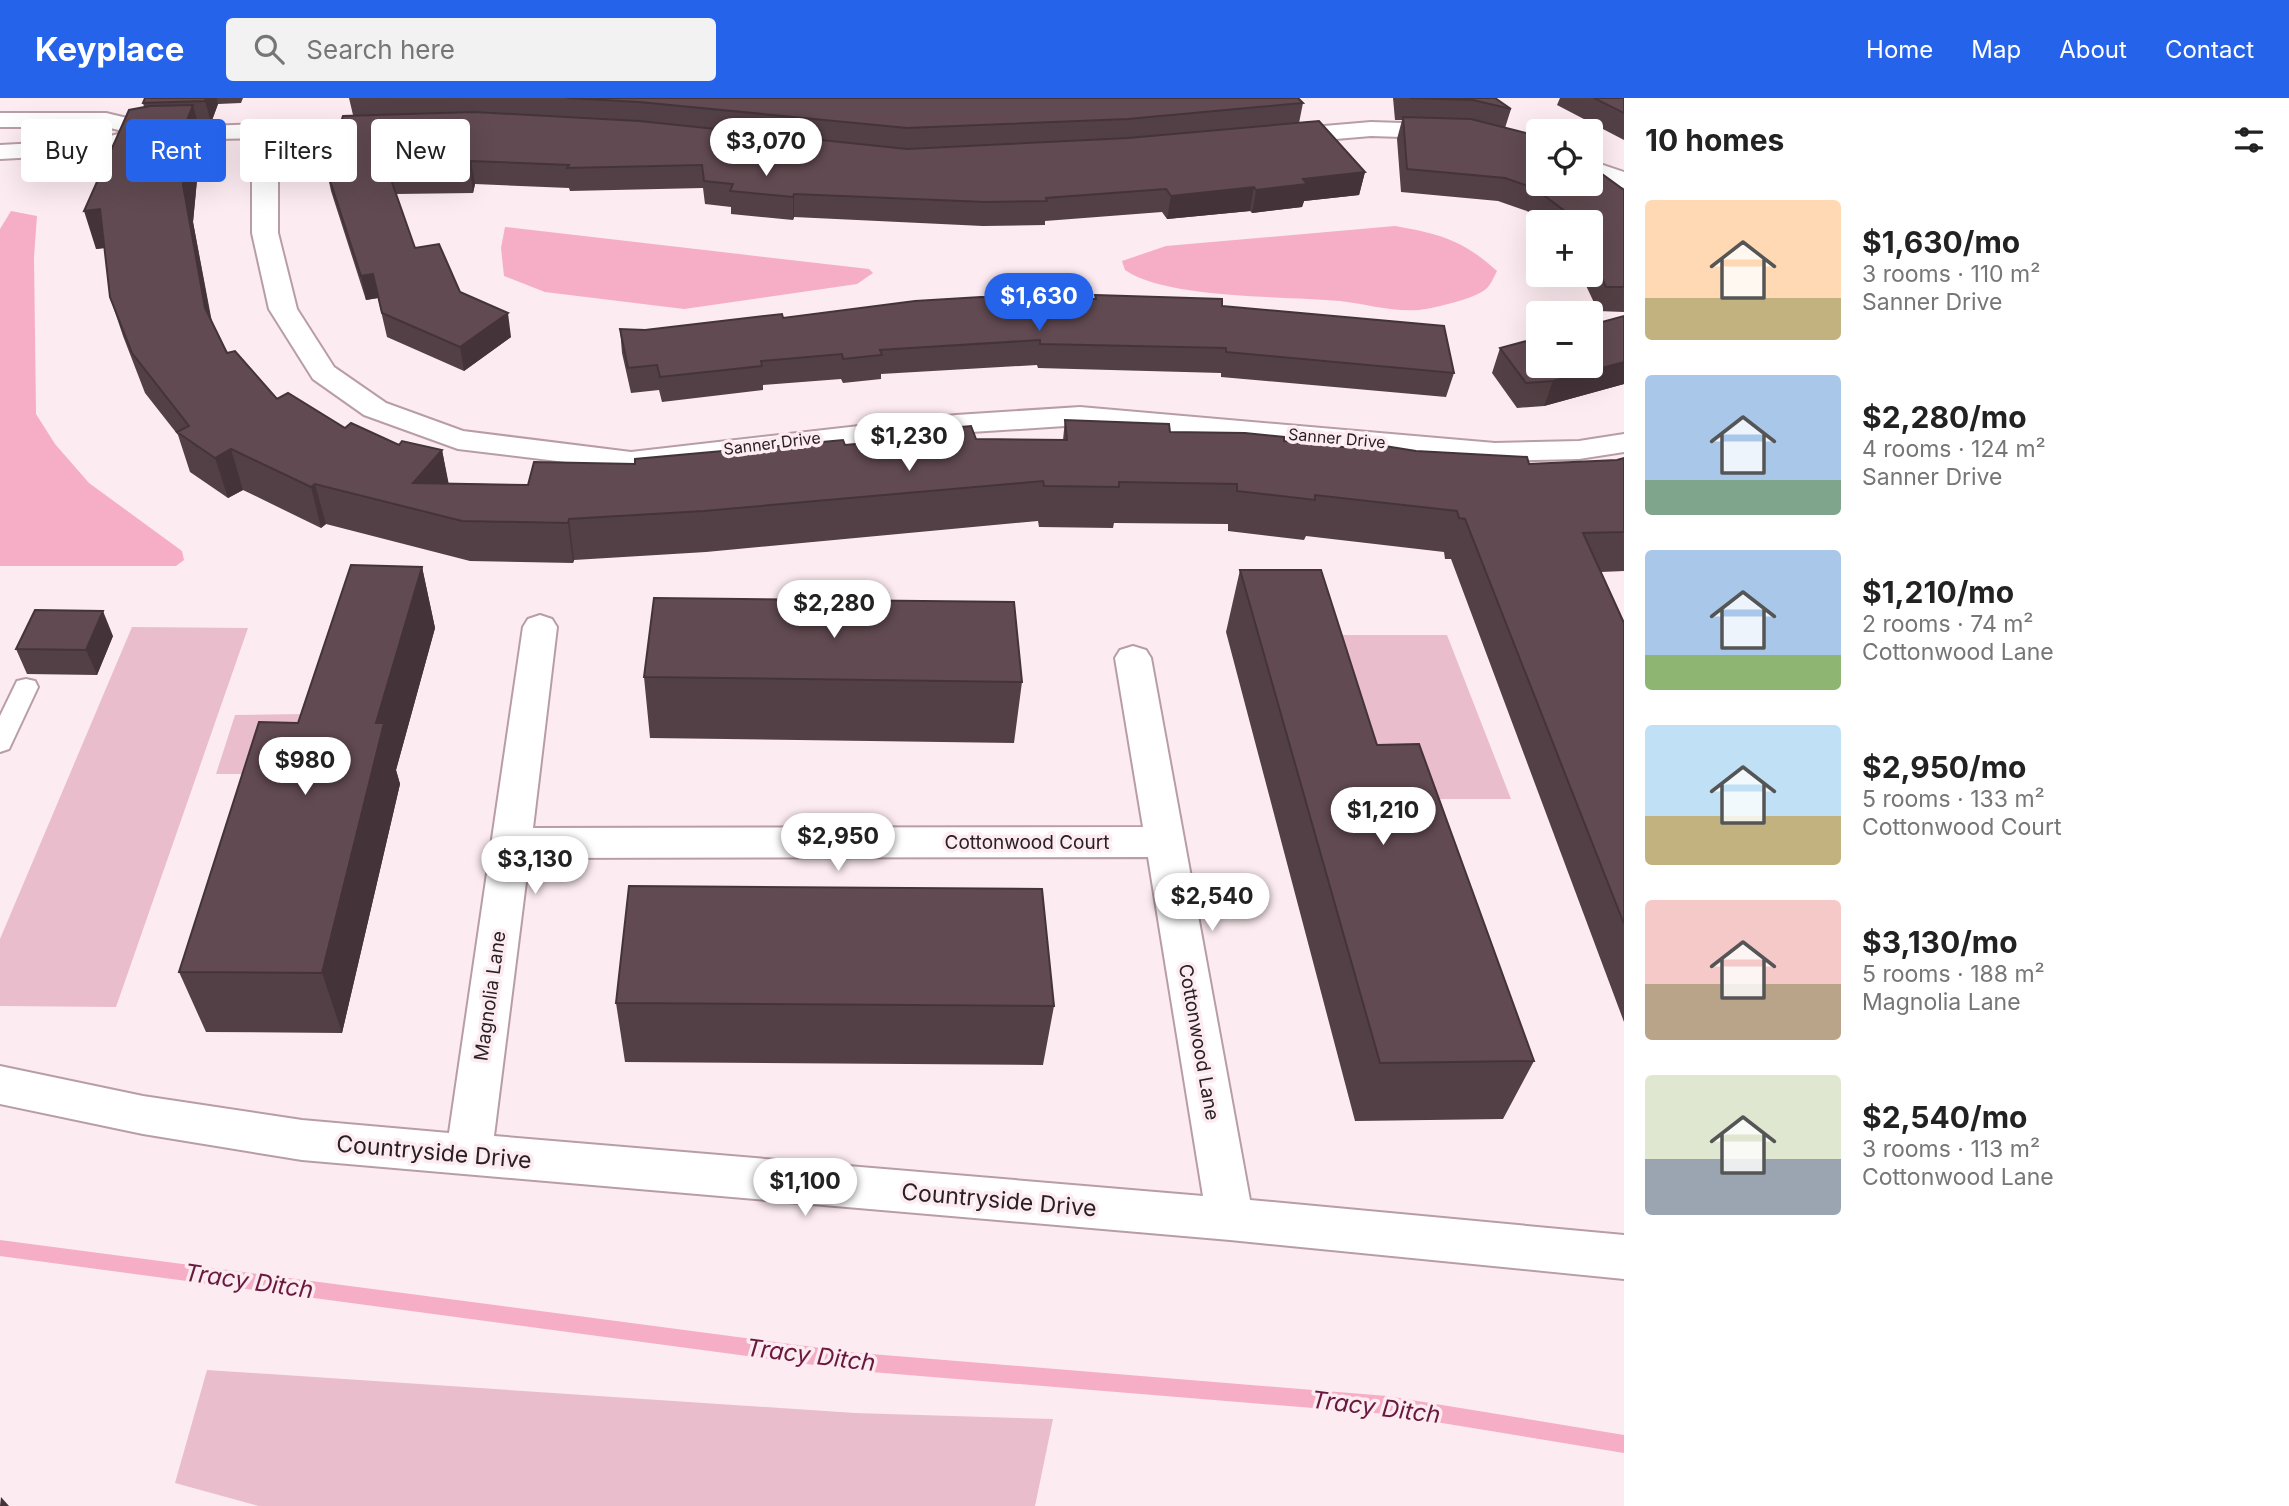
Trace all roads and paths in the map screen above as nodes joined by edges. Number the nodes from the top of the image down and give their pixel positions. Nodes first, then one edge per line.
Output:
1 (0, 120) edge
2 (126, 125) edge
3 (126, 140) edge
4 (1248, 140) edge
5 (1526, 148) edge
6 (0, 152) edge
7 (1603, 173) edge
8 (1624, 180) edge
9 (265, 182) edge
10 (1624, 443) edge
11 (540, 627) dead end
12 (1133, 658) dead end
13 (26, 687) dead end
14 (0, 743) edge
15 (1165, 842) junction
16 (511, 843) junction
17 (0, 1085) edge
18 (469, 1156) junction
19 (1230, 1219) junction
20 (1624, 1257) edge

1 - 2 street
3 - 6 street
4 - 5 street
7 - 8 street
9 - 10 street, Sanner Drive
11 - 16 street, Magnolia Lane
12 - 15 street, Cottonwood Lane
13 - 14 lane
15 - 16 street, Cottonwood Court
15 - 19 street, Cottonwood Lane
16 - 18 street, Magnolia Lane
17 - 18 street, Countryside Drive
18 - 19 street, Countryside Drive
19 - 20 street, Countryside Drive

